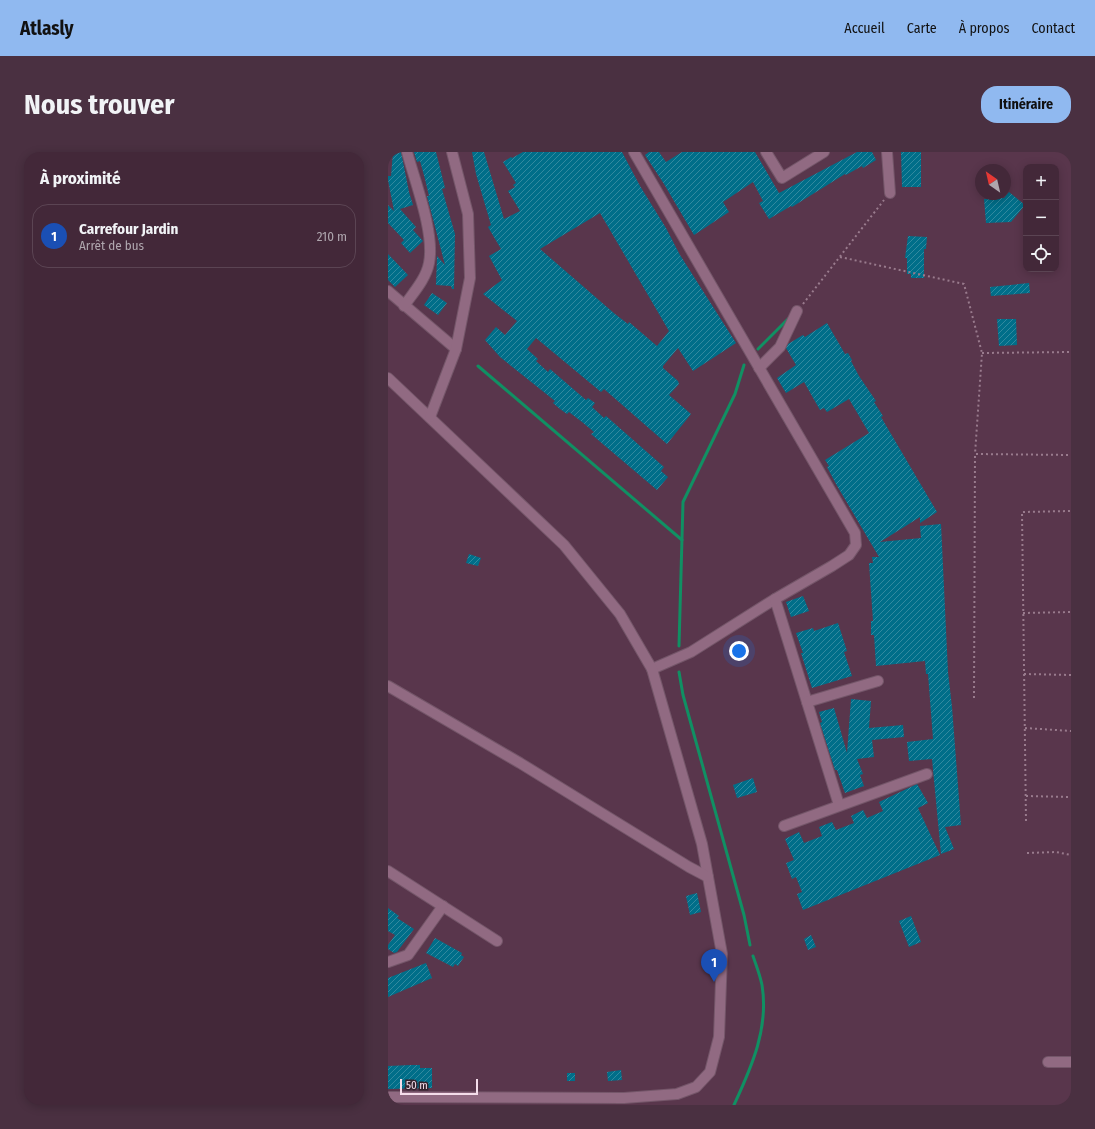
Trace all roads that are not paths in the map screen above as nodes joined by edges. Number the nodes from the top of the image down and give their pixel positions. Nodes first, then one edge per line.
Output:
1 (407, 152) edge
2 (452, 152) edge
3 (634, 152) edge
4 (766, 152) edge
5 (824, 152) edge
6 (888, 152) edge
7 (890, 193) road end
8 (388, 291) edge
9 (404, 306) junction
10 (797, 311) road end
11 (456, 349) junction
12 (759, 368) junction
13 (388, 378) edge
14 (430, 417) junction
15 (775, 599) junction
16 (652, 669) junction
17 (878, 681) dead end
18 (388, 686) edge
19 (807, 702) junction
20 (927, 774) dead end
21 (839, 805) junction
22 (784, 826) dead end
23 (388, 871) edge
24 (708, 877) junction
25 (443, 906) junction
26 (497, 941) dead end
27 (390, 960) edge
28 (1048, 1062) dead end
29 (1071, 1062) edge
30 (388, 1097) edge
31 (624, 1102) edge

1 - 9 street
2 - 11 street
3 - 12 street
4 - 5 street
6 - 7 street
8 - 9 street
9 - 11 street
10 - 12 street
11 - 14 street
12 - 15 street
13 - 14 street
14 - 16 street
15 - 16 street
15 - 19 street
16 - 24 street
17 - 19 street
18 - 24 street
19 - 21 street
20 - 21 street
21 - 22 street
23 - 25 street
24 - 31 street
25 - 26 street
25 - 27 street
28 - 29 street
30 - 31 street

